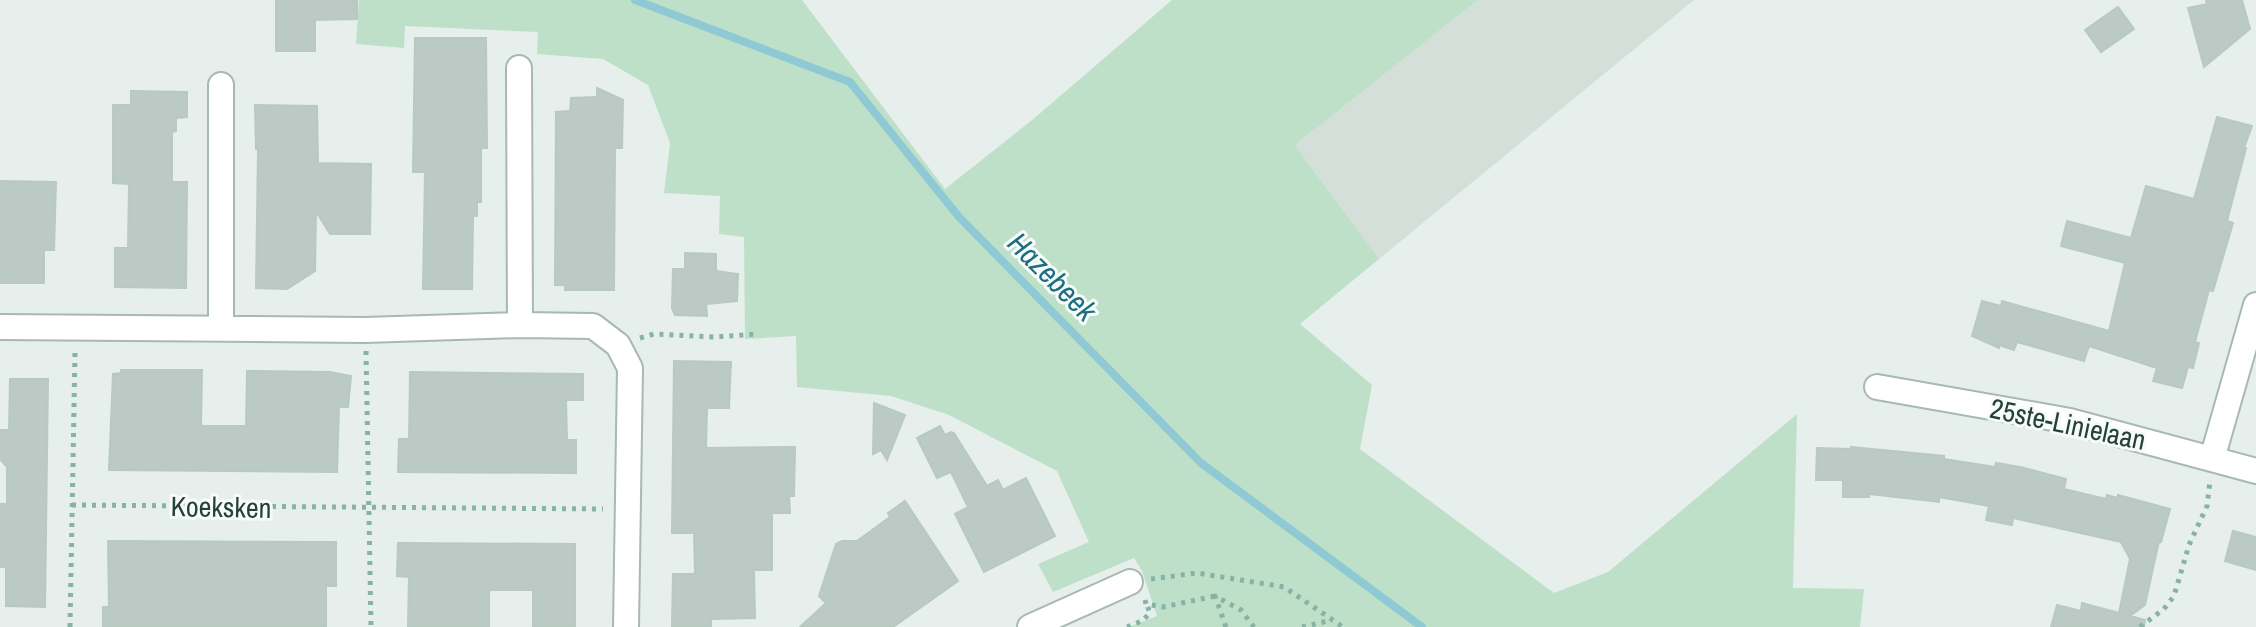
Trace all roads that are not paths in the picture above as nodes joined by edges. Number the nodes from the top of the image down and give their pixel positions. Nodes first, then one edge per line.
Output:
1 (519, 68) dead end
2 (221, 85) dead end
3 (2256, 305) edge
4 (520, 325) junction
5 (0, 327) edge
6 (221, 328) junction
7 (1877, 387) dead end
8 (2212, 459) junction
9 (2256, 471) edge
10 (1133, 581) road end
11 (626, 627) edge
12 (1030, 627) edge

1 - 4 street
2 - 6 street
3 - 8 street
4 - 6 street
4 - 11 street
5 - 6 street
7 - 8 street, 25ste-Linielaan
8 - 9 street, 25ste-Linielaan
10 - 12 street

